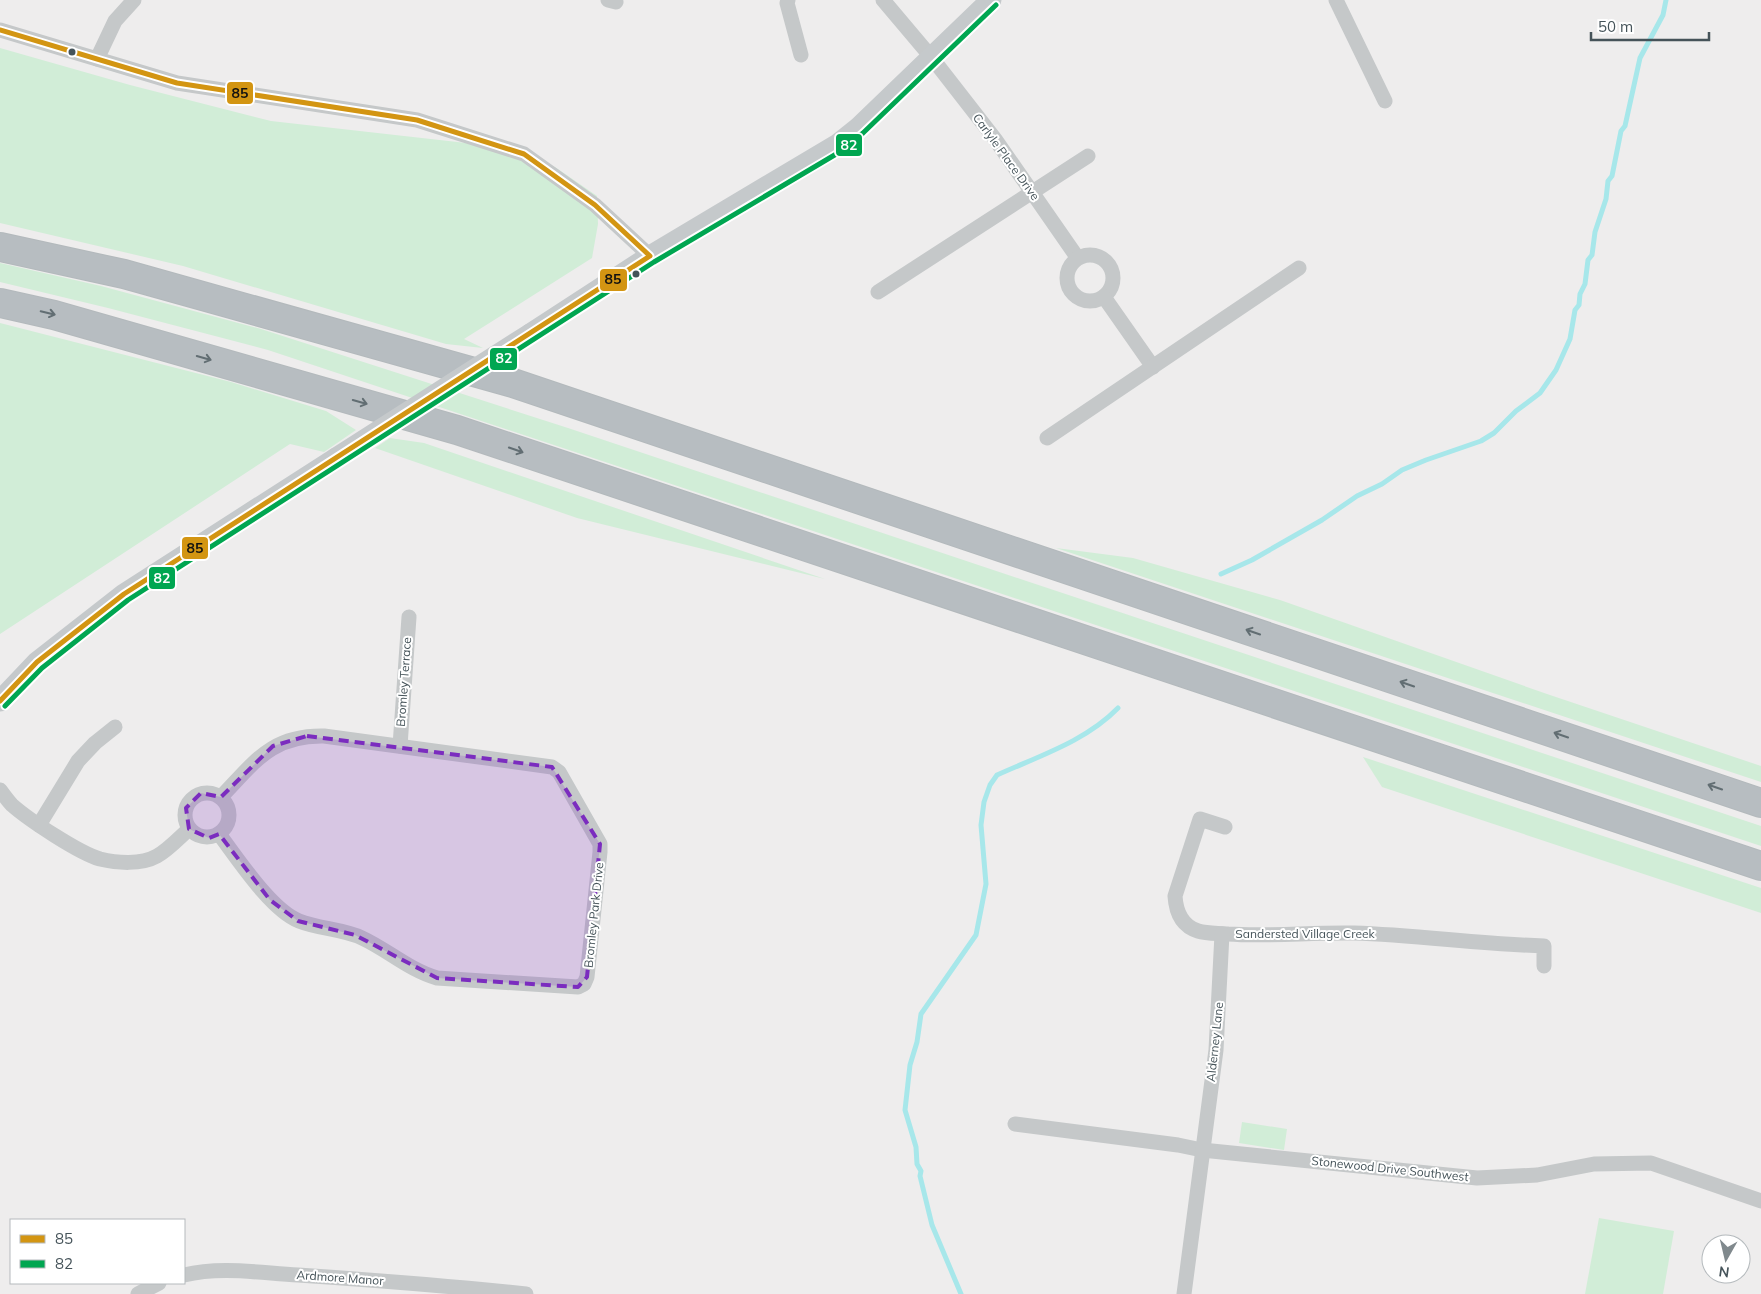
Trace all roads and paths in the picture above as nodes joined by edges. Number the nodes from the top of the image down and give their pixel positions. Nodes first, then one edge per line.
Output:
1 (134, 0) edge
2 (788, 0) edge
3 (883, 0) edge
4 (991, 0) edge
5 (1336, 0) edge
6 (0, 30) edge
7 (801, 54) dead end
8 (932, 58) junction
9 (98, 59) junction
10 (1385, 101) dead end
11 (1088, 156) dead end
12 (1032, 193) junction
13 (0, 246) edge
14 (650, 256) junction
15 (1078, 257) junction
16 (1299, 268) dead end
17 (878, 292) dead end
18 (1104, 296) junction
19 (0, 303) edge
20 (1153, 367) junction
21 (1047, 438) dead end
22 (409, 617) dead end
23 (0, 701) edge
24 (115, 726) dead end
25 (400, 746) junction
26 (0, 790) edge
27 (222, 797) junction
28 (1761, 803) edge
29 (39, 824) junction
30 (1225, 826) dead end
31 (189, 829) junction
32 (219, 834) junction
33 (1761, 866) edge
34 (1222, 934) junction
35 (1544, 966) dead end
36 (1015, 1124) dead end
37 (1202, 1150) junction
38 (1761, 1201) edge
39 (185, 1275) edge
40 (157, 1284) edge
41 (138, 1294) edge
42 (526, 1294) edge
43 (1184, 1294) edge

1 - 9 street
2 - 7 street
3 - 8 street, Carlyle Place Drive
4 - 8 main road
5 - 10 street
6 - 9 street
8 - 12 street, Carlyle Place Drive
8 - 14 main road
9 - 14 street
11 - 12 street
12 - 15 street, Carlyle Place Drive
12 - 17 street
28 -> 13 highway
14 - 23 main road, bridge
15 - 18 street
15 - 18 street
16 - 20 street
18 - 20 street
19 -> 33 highway
20 - 21 street
22 - 25 street, Bromley Terrace
24 - 29 street
25 - 27 street, Bromley Park Drive
25 - 32 street, Bromley Park Drive
26 - 29 street
27 - 31 street
27 - 32 street
29 - 31 street
30 - 34 street, Sandersted Village Creek
31 - 32 street
34 - 35 street, Sandersted Village Creek
34 - 37 street, Alderney Lane
36 - 37 street, Stonewood Drive Southwest
37 - 38 street, Stonewood Drive Southwest
37 - 43 street, Alderney Lane
39 - 42 street, Ardmore Manor
40 - 41 street

